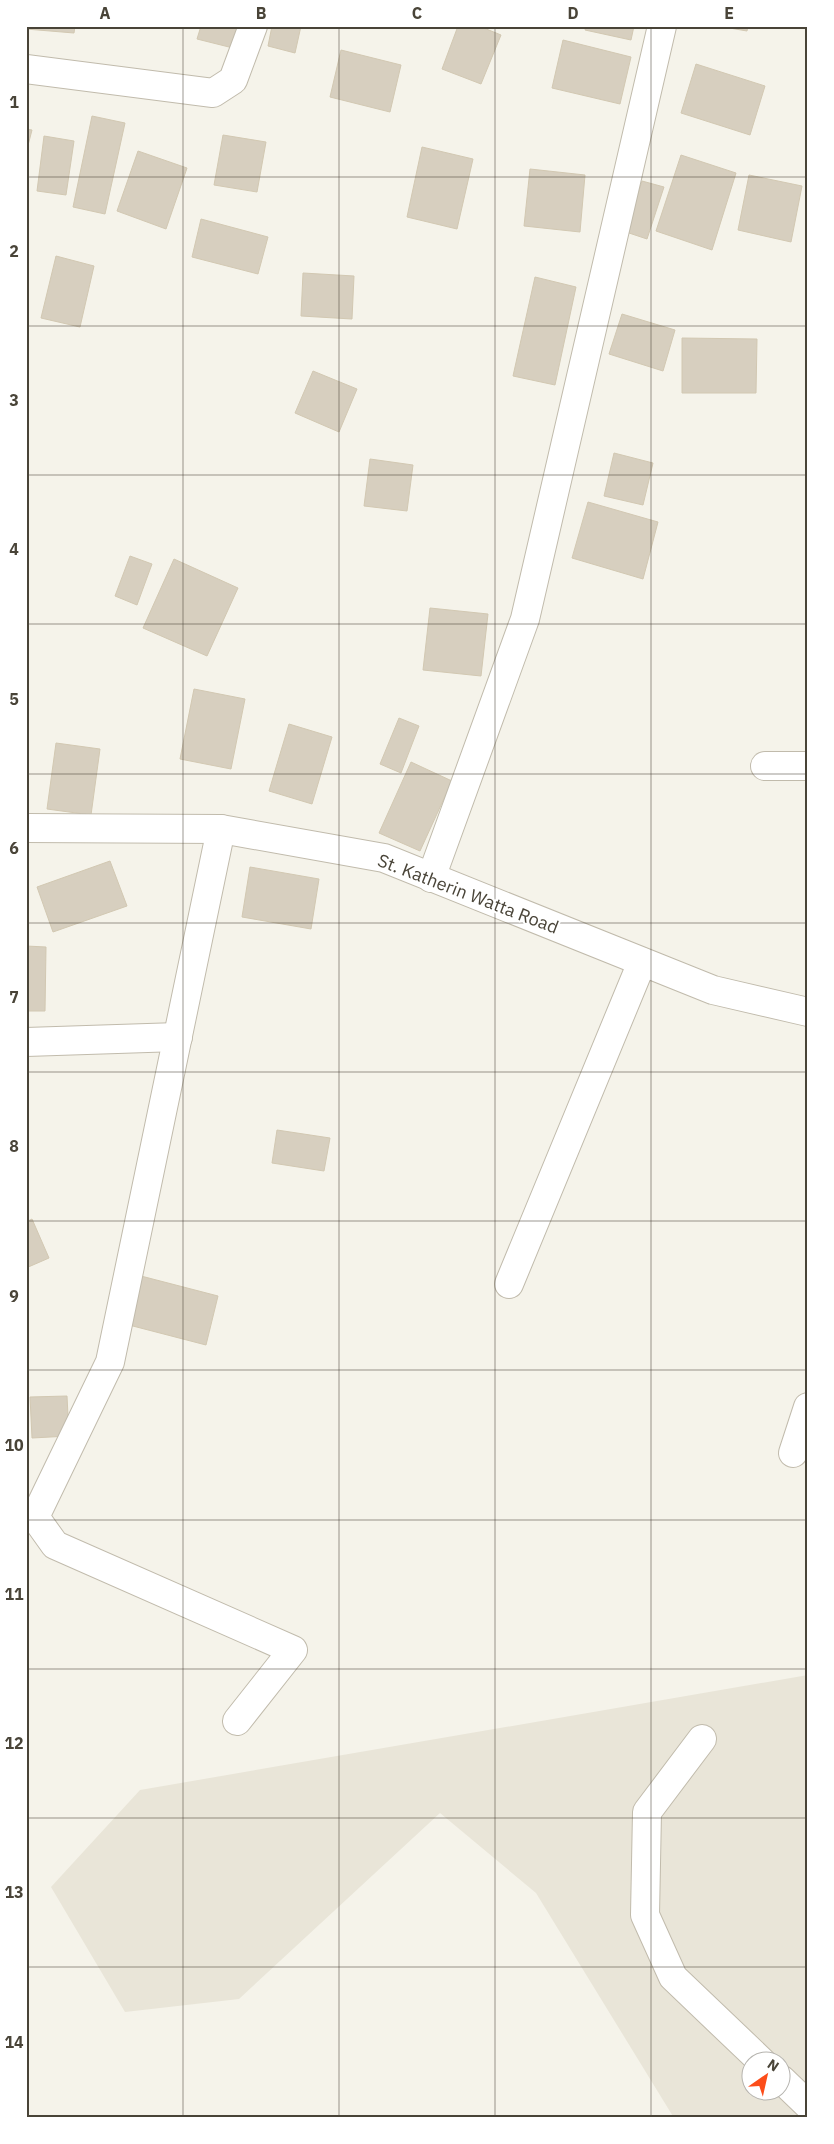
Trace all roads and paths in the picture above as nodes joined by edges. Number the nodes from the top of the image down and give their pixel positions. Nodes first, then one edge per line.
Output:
1 (253, 26) edge
2 (662, 26) edge
3 (26, 69) edge
4 (765, 766) dead end
5 (808, 766) edge
6 (26, 828) edge
7 (221, 829) junction
8 (431, 878) junction
9 (642, 962) junction
10 (808, 1012) edge
11 (178, 1037) junction
12 (26, 1042) edge
13 (509, 1284) dead end
14 (808, 1407) edge
15 (793, 1453) dead end
16 (237, 1721) dead end
17 (702, 1739) dead end
18 (751, 2052) edge
19 (792, 2090) edge
20 (808, 2105) edge

1 - 3 street
2 - 8 street
4 - 5 street
6 - 7 street, St. Katherin Watta Road
7 - 8 street, St. Katherin Watta Road
7 - 11 street
8 - 9 street, St. Katherin Watta Road
9 - 10 street, St. Katherin Watta Road
9 - 13 street
11 - 12 street
11 - 16 street
14 - 15 street
17 - 18 street
19 - 20 street

